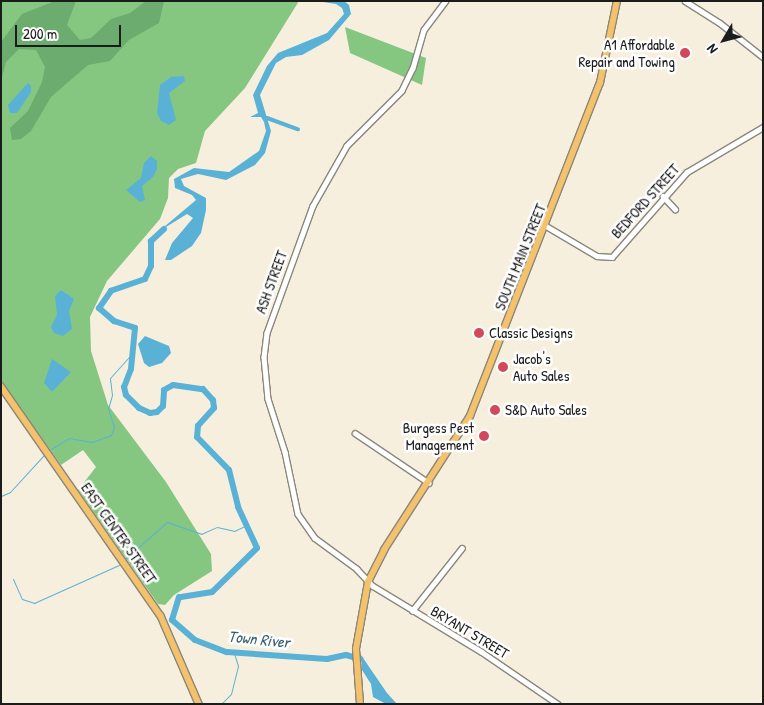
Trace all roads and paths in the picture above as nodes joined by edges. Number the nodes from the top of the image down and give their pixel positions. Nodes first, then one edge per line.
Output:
1 (446, 1) edge
2 (617, 1) edge
3 (685, 1) edge
4 (762, 55) edge
5 (763, 127) edge
6 (664, 196) junction
7 (675, 208) dead end
8 (546, 226) junction
9 (1, 386) edge
10 (355, 433) dead end
11 (429, 482) junction
12 (462, 548) dead end
13 (368, 582) junction
14 (412, 611) junction
15 (199, 704) edge
16 (360, 704) edge
17 (558, 704) edge

1 - 13 street, ASH STREET
2 - 8 main road, SOUTH MAIN STREET
3 - 4 street
5 - 6 street, BEDFORD STREET
6 - 7 street
6 - 8 street, BEDFORD STREET
8 - 11 main road, SOUTH MAIN STREET
9 - 15 main road, EAST CENTER STREET
10 - 11 street
11 - 13 main road, SOUTH MAIN STREET
12 - 14 street
13 - 14 street, BRYANT STREET
13 - 16 main road, SOUTH MAIN STREET
14 - 17 street, BRYANT STREET

